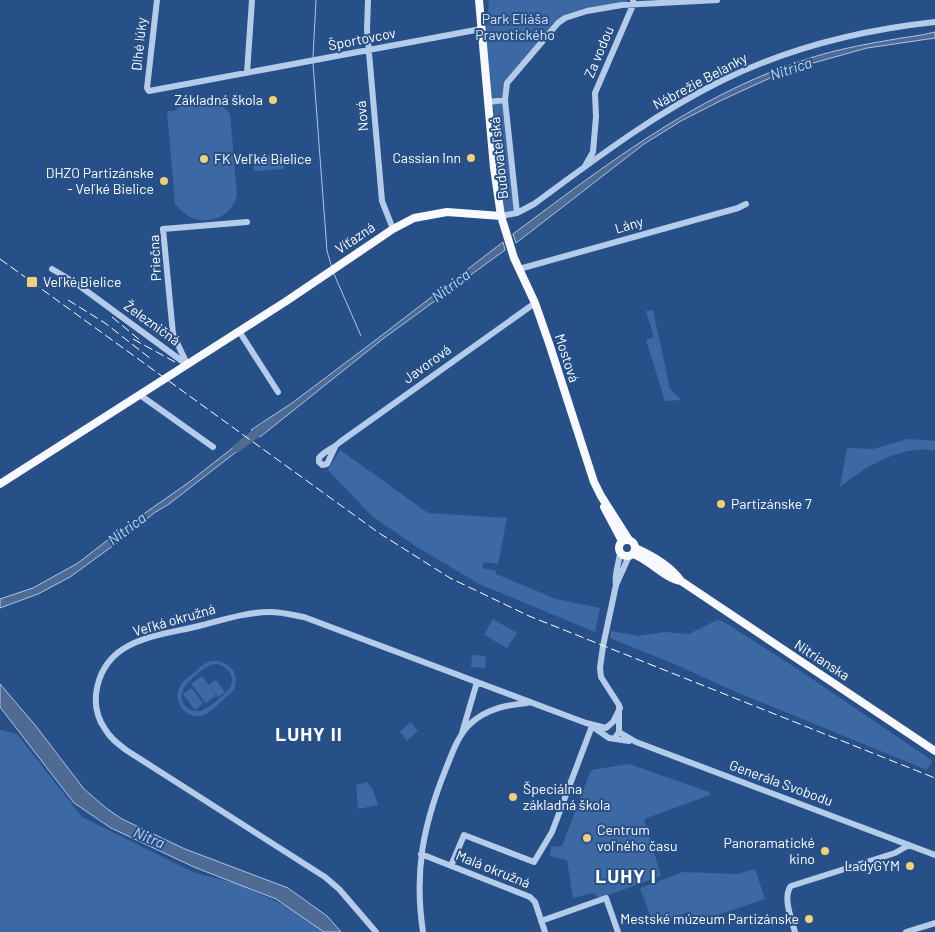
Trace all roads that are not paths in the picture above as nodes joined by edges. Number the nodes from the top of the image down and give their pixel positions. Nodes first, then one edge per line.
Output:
1 (157, 0) edge
2 (252, 0) edge
3 (368, 0) edge
4 (479, 0) edge
5 (717, 0) edge
6 (633, 2) edge
7 (935, 22) edge
8 (482, 30) junction
9 (369, 51) junction
10 (247, 73) junction
11 (149, 91) joint
12 (505, 100) junction
13 (488, 102) junction
14 (584, 167) junction
15 (746, 204) dead end
16 (517, 213) junction
17 (501, 216) junction
18 (247, 222) dead end
19 (392, 229) junction
20 (52, 269) dead end
21 (519, 269) junction
22 (535, 303) junction
23 (239, 331) junction
24 (187, 364) junction
25 (278, 392) dead end
26 (140, 394) junction
27 (335, 447) dead end
28 (213, 448) dead end
29 (0, 484) edge
30 (626, 541) junction
31 (620, 552) junction
32 (632, 552) junction
33 (616, 585) junction
34 (476, 682) junction
35 (528, 703) junction
36 (589, 725) junction
37 (612, 731) junction
38 (461, 734) junction
39 (935, 751) edge
40 (909, 845) junction
41 (421, 854) junction
42 (935, 855) edge
43 (451, 866) junction
44 (542, 921) junction
45 (935, 923) edge
46 (376, 932) edge
47 (423, 932) edge
48 (545, 932) edge
49 (618, 932) edge
50 (795, 932) edge
51 (906, 932) edge

1 - 11 street, Dlhé lúky
2 - 10 street
3 - 9 street, Nová
4 - 8 main road
5 - 6 street, Budovateľská
6 - 12 street, Budovateľská
6 - 14 street, Za vodou
7 - 14 street, Nábrežie Belanky
8 - 9 street, Športovcov
8 - 13 main road
9 - 10 street, Športovcov
9 - 19 street, Nová
10 - 11 street, Športovcov
12 - 13 street, Budovateľská
12 - 16 street, Budovateľská
13 - 17 main road
14 - 16 street, Nábrežie Belanky
15 - 21 street, Lány
16 - 17 street, Nábrežie Belanky
17 - 19 main road, Víťazná
17 - 21 main road, Mostová
18 - 24 street, Priečna
19 - 23 main road, Víťazná
20 - 24 street, Železničná
21 - 22 main road, Mostová
22 - 27 street, Javorová
22 - 30 main road, Mostová
23 - 24 main road, Víťazná
23 - 25 street
24 - 26 main road, Víťazná
26 - 28 street
26 - 29 main road, Víťazná
30 - 31 main road
30 - 32 main road
31 - 32 main road
31 - 33 street
32 - 33 street
32 - 39 main road, Nitrianska
33 - 37 street
34 - 35 street, Veľká okružná
34 - 38 street
34 - 46 street, Veľká okružná
35 - 36 street
35 - 38 street
36 - 37 street, Generála Svobodu
36 - 43 street
37 - 40 street, Generála Svobodu
38 - 41 street
40 - 42 street, Generála Svobodu
40 - 50 street
41 - 43 street, Malá okružná
41 - 47 street
43 - 44 street, Malá okružná
44 - 48 street, Malá okružná
44 - 49 street
45 - 51 street

